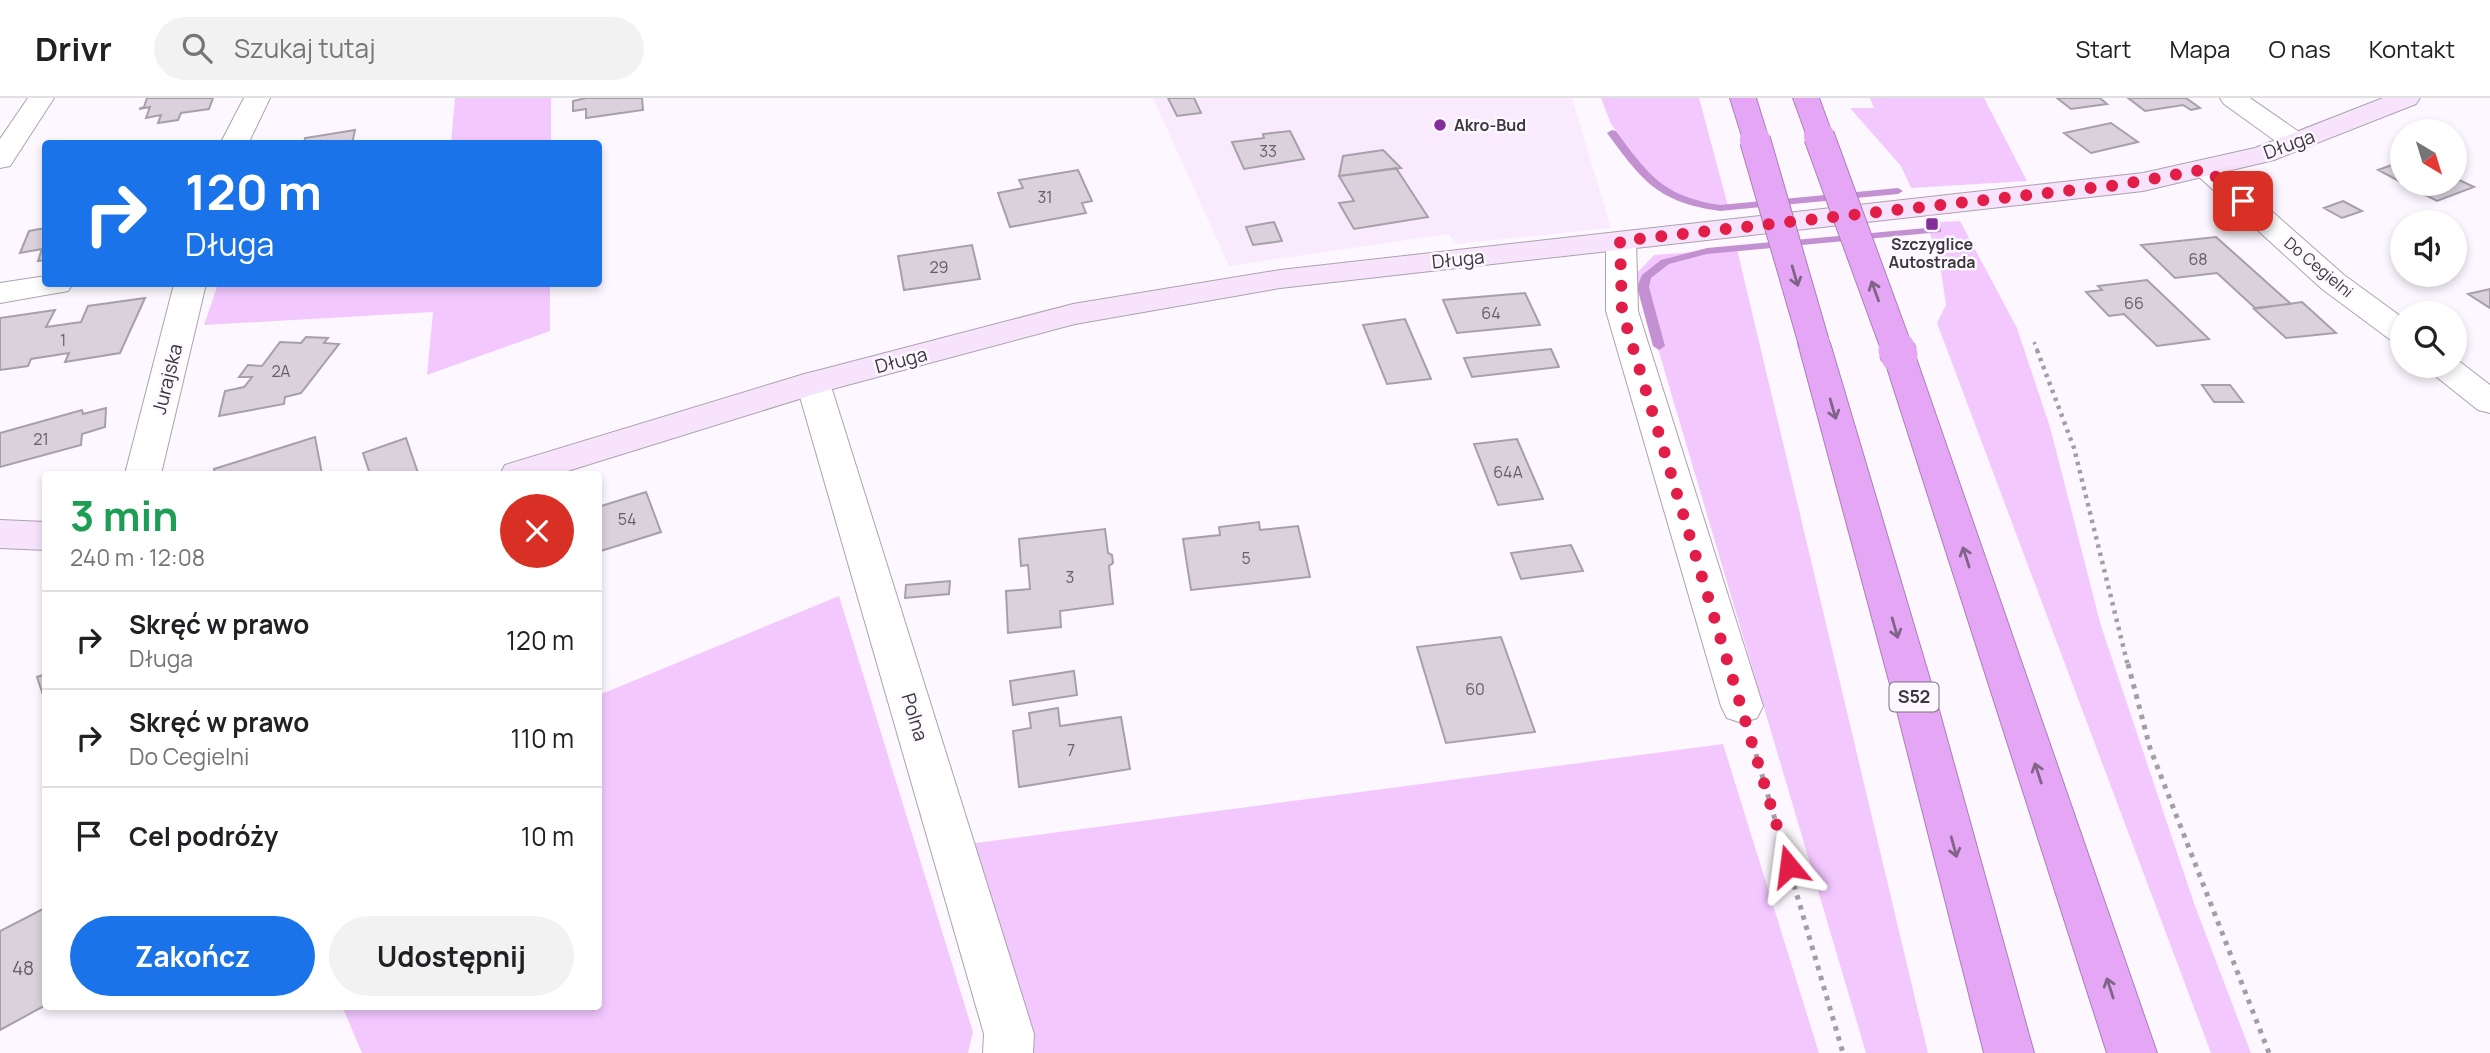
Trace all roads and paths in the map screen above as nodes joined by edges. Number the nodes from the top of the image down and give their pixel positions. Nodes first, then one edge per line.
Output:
1 (41, 98) edge
2 (257, 98) edge
3 (1743, 98) edge
4 (1806, 98) edge
5 (2232, 98) edge
6 (2407, 98) edge
7 (236, 140) edge
8 (2295, 142) junction
9 (0, 160) edge
10 (2207, 169) junction
11 (1620, 241) junction
12 (42, 286) edge
13 (189, 287) edge
14 (0, 293) edge
15 (2390, 324) edge
16 (2034, 342) dead end
17 (2460, 378) edge
18 (813, 383) junction
19 (2490, 402) edge
20 (145, 471) edge
21 (528, 471) edge
22 (0, 534) edge
23 (42, 536) edge
24 (1742, 706) joint
25 (1008, 1053) edge
26 (1843, 1053) edge
27 (2009, 1053) edge
28 (2132, 1053) edge
29 (2269, 1053) edge

1 - 9 street
2 - 7 street
3 -> 27 highway, S52, bridge
28 -> 4 highway, bridge
5 - 8 street
6 - 8 street, Długa
8 - 10 street, Długa
10 - 11 street, Długa
10 - 15 street, Do Cegielni
11 - 18 street, Długa
11 - 24 street
12 - 14 street
13 - 20 street, Jurajska
16 - 29 path
17 - 19 street
18 - 21 street, Długa
18 - 25 street, Polna
22 - 23 street
24 - 26 path

